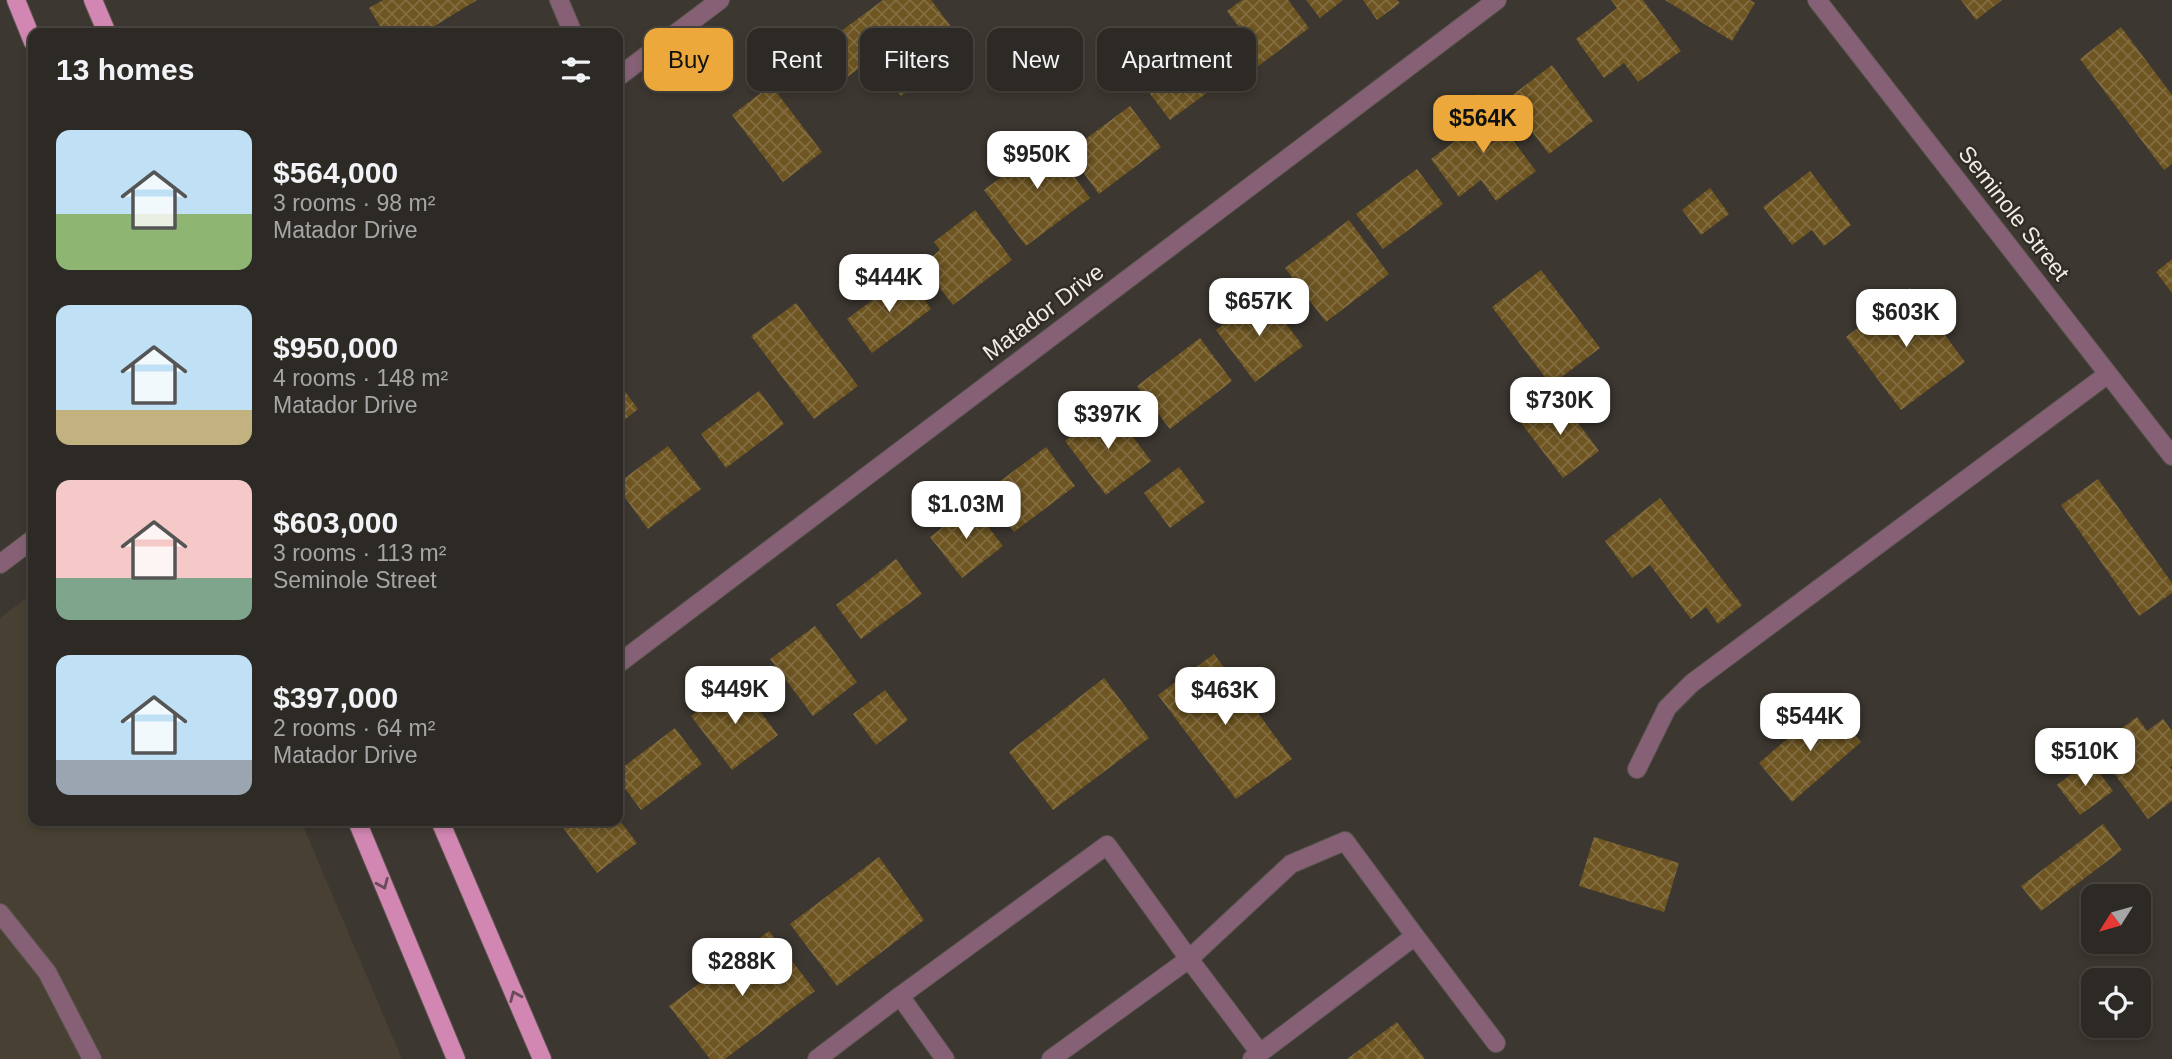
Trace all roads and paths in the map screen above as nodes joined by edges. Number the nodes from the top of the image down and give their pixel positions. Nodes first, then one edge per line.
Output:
1 (16, 0) edge
2 (93, 0) edge
3 (559, 0) edge
4 (720, 0) edge
5 (1497, 0) edge
6 (1817, 0) edge
7 (105, 28) edge
8 (571, 28) edge
9 (28, 30) edge
10 (623, 73) edge
11 (2108, 374) junction
12 (2172, 456) edge
13 (28, 543) edge
14 (0, 564) edge
15 (623, 660) edge
16 (1636, 769) dead end
17 (359, 826) edge
18 (442, 826) edge
19 (0, 913) edge
20 (1415, 936) junction
21 (1189, 959) junction
22 (900, 996) junction
23 (1496, 1043) dead end
24 (1256, 1056) edge
25 (92, 1059) edge
26 (456, 1059) edge
27 (542, 1059) edge
28 (817, 1059) edge
29 (945, 1059) edge
30 (1051, 1059) edge

1 - 9 main road
2 - 7 main road
3 - 8 street
4 - 10 street
5 - 15 street, Matador Drive
6 - 11 street, Seminole Street
11 - 12 street, Seminole Street
11 - 16 street
13 - 14 street
17 -> 26 main road
27 -> 18 main road
19 - 25 street
20 - 21 street
20 - 23 street
20 - 24 street
21 - 22 street
21 - 24 street
21 - 30 street
22 - 28 street
22 - 29 street

